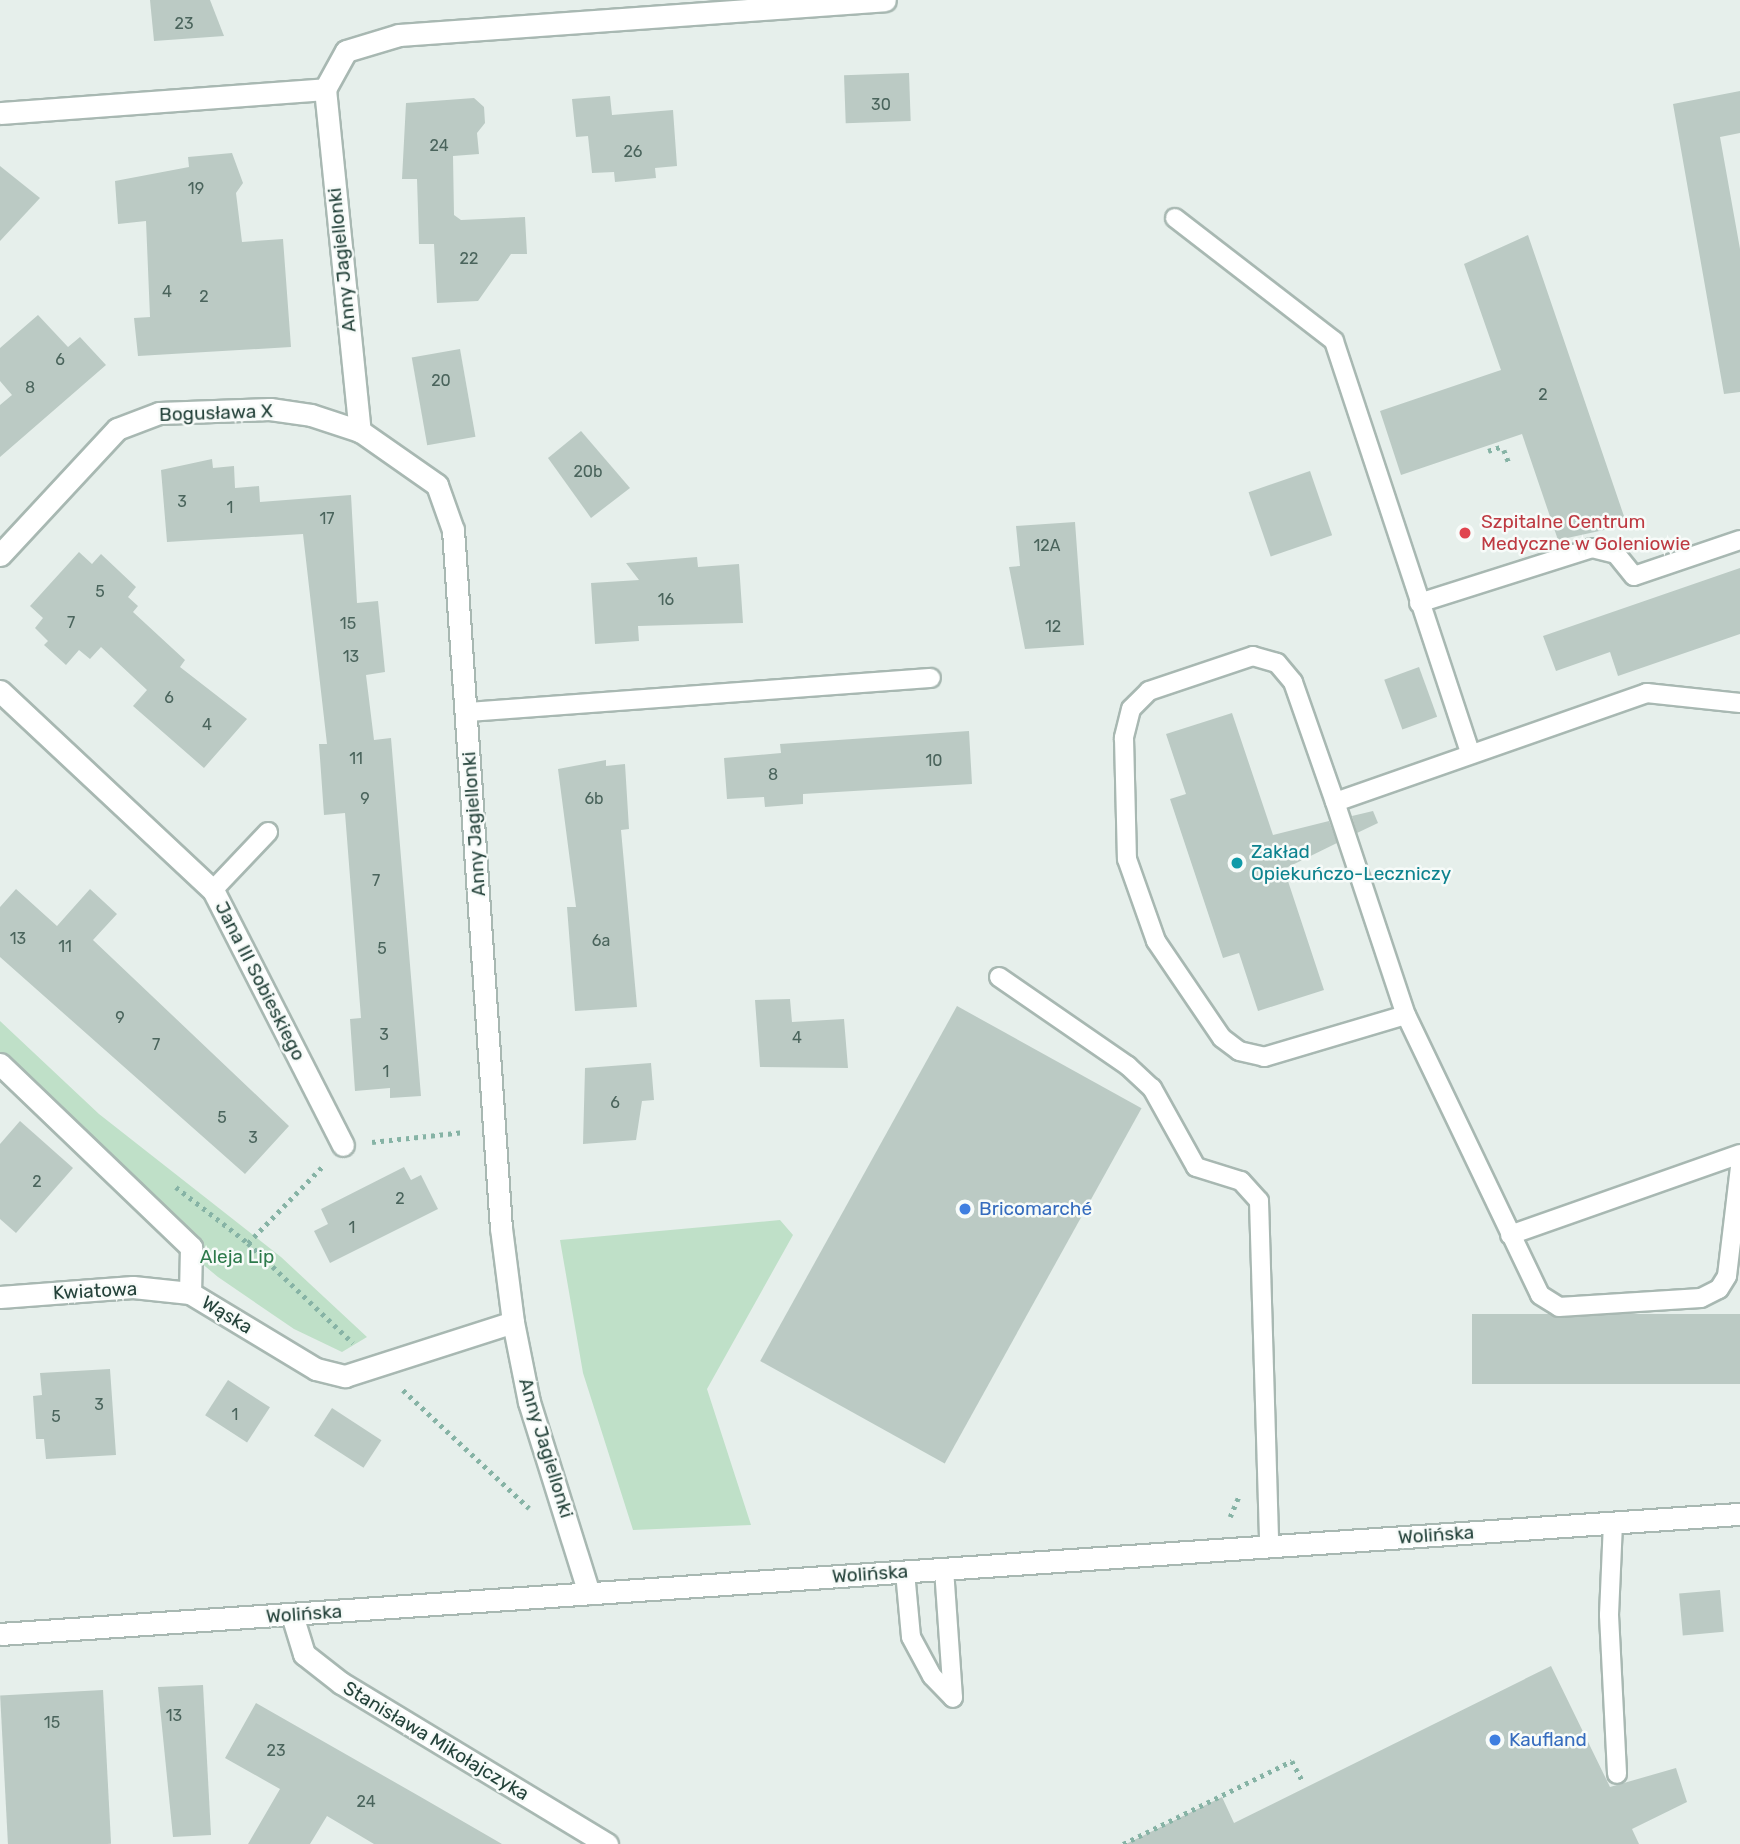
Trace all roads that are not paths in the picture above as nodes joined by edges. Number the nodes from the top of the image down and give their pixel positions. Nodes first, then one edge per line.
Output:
1 (886, 0) edge
2 (849, 1) edge
3 (325, 89) junction
4 (0, 113) edge
5 (1175, 218) dead end
6 (360, 431) junction
7 (1740, 540) edge
8 (0, 555) edge
9 (1419, 603) junction
10 (931, 678) dead end
11 (0, 691) edge
12 (1740, 703) edge
13 (467, 712) junction
14 (1470, 752) junction
15 (1335, 802) junction
16 (268, 832) dead end
17 (214, 890) junction
18 (999, 976) dead end
19 (1406, 1015) junction
20 (0, 1064) edge
21 (343, 1145) dead end
22 (1740, 1154) edge
23 (1740, 1167) edge
24 (1510, 1235) junction
25 (190, 1293) junction
26 (0, 1297) edge
27 (513, 1322) junction
28 (1740, 1514) edge
29 (1613, 1523) junction
30 (1269, 1547) junction
31 (944, 1569) junction
32 (905, 1572) junction
33 (589, 1593) junction
34 (292, 1615) junction
35 (0, 1634) edge
36 (1617, 1774) dead end
37 (607, 1844) edge

1 - 2 street
2 - 3 street
3 - 4 street
3 - 6 street, Anny Jagiellonki
5 - 9 lane
6 - 8 street, Bogusława X
6 - 13 street, Anny Jagiellonki
7 - 9 lane
9 - 14 lane
10 - 13 lane
11 - 17 street, Jana III Sobieskiego
12 - 14 lane
13 - 27 street, Anny Jagiellonki
14 - 15 lane
15 - 19 lane
15 - 19 lane
16 - 17 lane
17 - 21 street, Jana III Sobieskiego
18 - 30 lane
19 - 24 lane
20 - 25 street, Wąska
22 - 24 lane
23 - 24 lane
25 - 26 street, Kwiatowa
25 - 27 street, Wąska
27 - 33 street, Anny Jagiellonki
28 - 29 street, Wolińska
29 - 30 street, Wolińska
29 - 36 lane
30 - 31 street, Wolińska
31 - 32 street, Wolińska
31 - 32 lane
32 - 33 street, Wolińska
33 - 34 street, Wolińska
34 - 35 street, Wolińska
34 - 37 street, Stanisława Mikołajczyka

